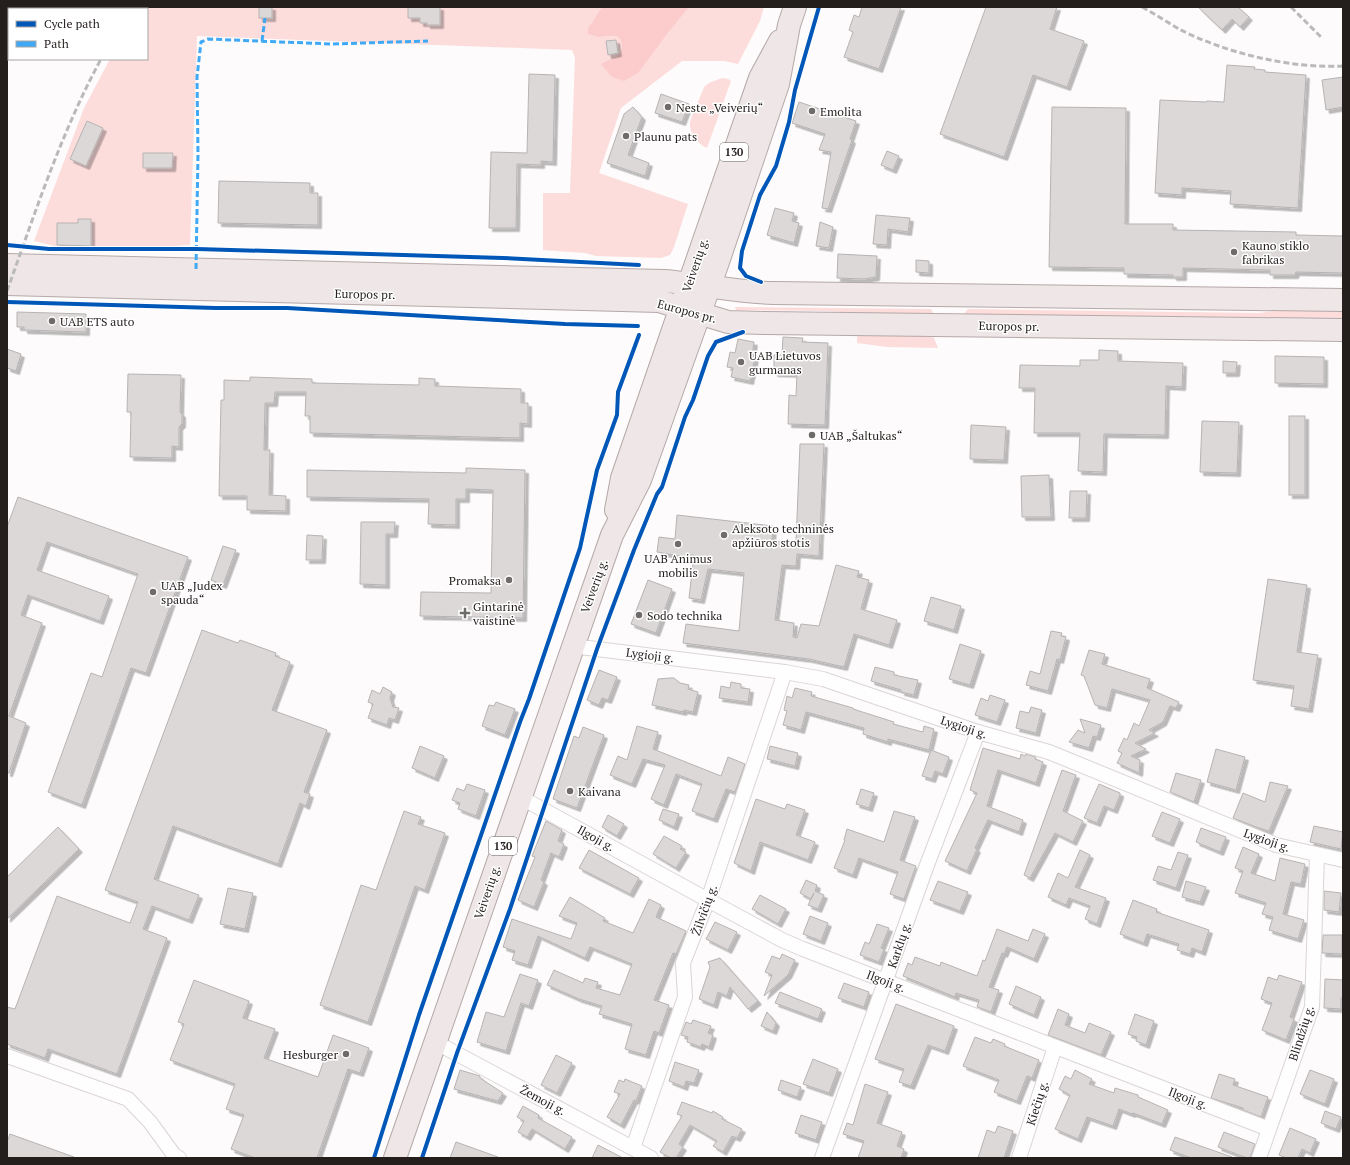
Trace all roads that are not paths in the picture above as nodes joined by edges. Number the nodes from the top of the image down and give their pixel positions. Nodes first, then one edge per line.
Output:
1 (792, 16) edge
2 (7, 265) edge
3 (7, 284) edge
4 (699, 285) junction
5 (946, 296) junction
6 (1343, 300) edge
7 (690, 310) junction
8 (946, 325) junction
9 (1343, 330) edge
10 (572, 646) junction
11 (785, 672) junction
12 (978, 732) junction
13 (520, 797) junction
14 (1317, 855) junction
15 (1343, 860) edge
16 (708, 900) junction
17 (887, 981) junction
18 (435, 1042) junction
19 (1055, 1047) junction
20 (7, 1056) edge
21 (1269, 1129) junction
22 (643, 1155) edge
23 (179, 1158) edge
24 (395, 1158) edge
25 (822, 1158) edge
26 (1018, 1158) edge
27 (1259, 1158) edge

1 - 4 main road, Veiverių g. / 130
2 - 4 main road, Europos pr.
3 - 7 main road, Europos pr.
4 - 5 main road, Europos pr.
4 - 7 main road, Veiverių g. / 130
5 - 6 main road, Europos pr.
5 - 8 main road
7 - 8 main road, Europos pr.
7 - 10 main road, Veiverių g. / 130
8 - 9 main road, Europos pr.
10 - 11 street, Lygioji g.
10 - 13 main road, Veiverių g. / 130
11 - 12 street, Lygioji g.
11 - 16 street, Žilvičių g.
12 - 14 street, Lygioji g.
12 - 17 street, Karklų g.
13 - 16 street, Ilgoji g.
13 - 18 main road, Veiverių g. / 130
14 - 15 street, Lygioji g.
14 - 21 street, Blindžių g.
16 - 17 street, Ilgoji g.
16 - 22 street, Žilvičių g.
17 - 19 street, Ilgoji g.
17 - 25 street, Karklų g.
18 - 22 street, Žemoji g.
18 - 24 main road, Veiverių g. / 130
19 - 21 street, Ilgoji g.
19 - 26 street, Kiečių g.
20 - 23 street
21 - 27 street, Blindžių g.

